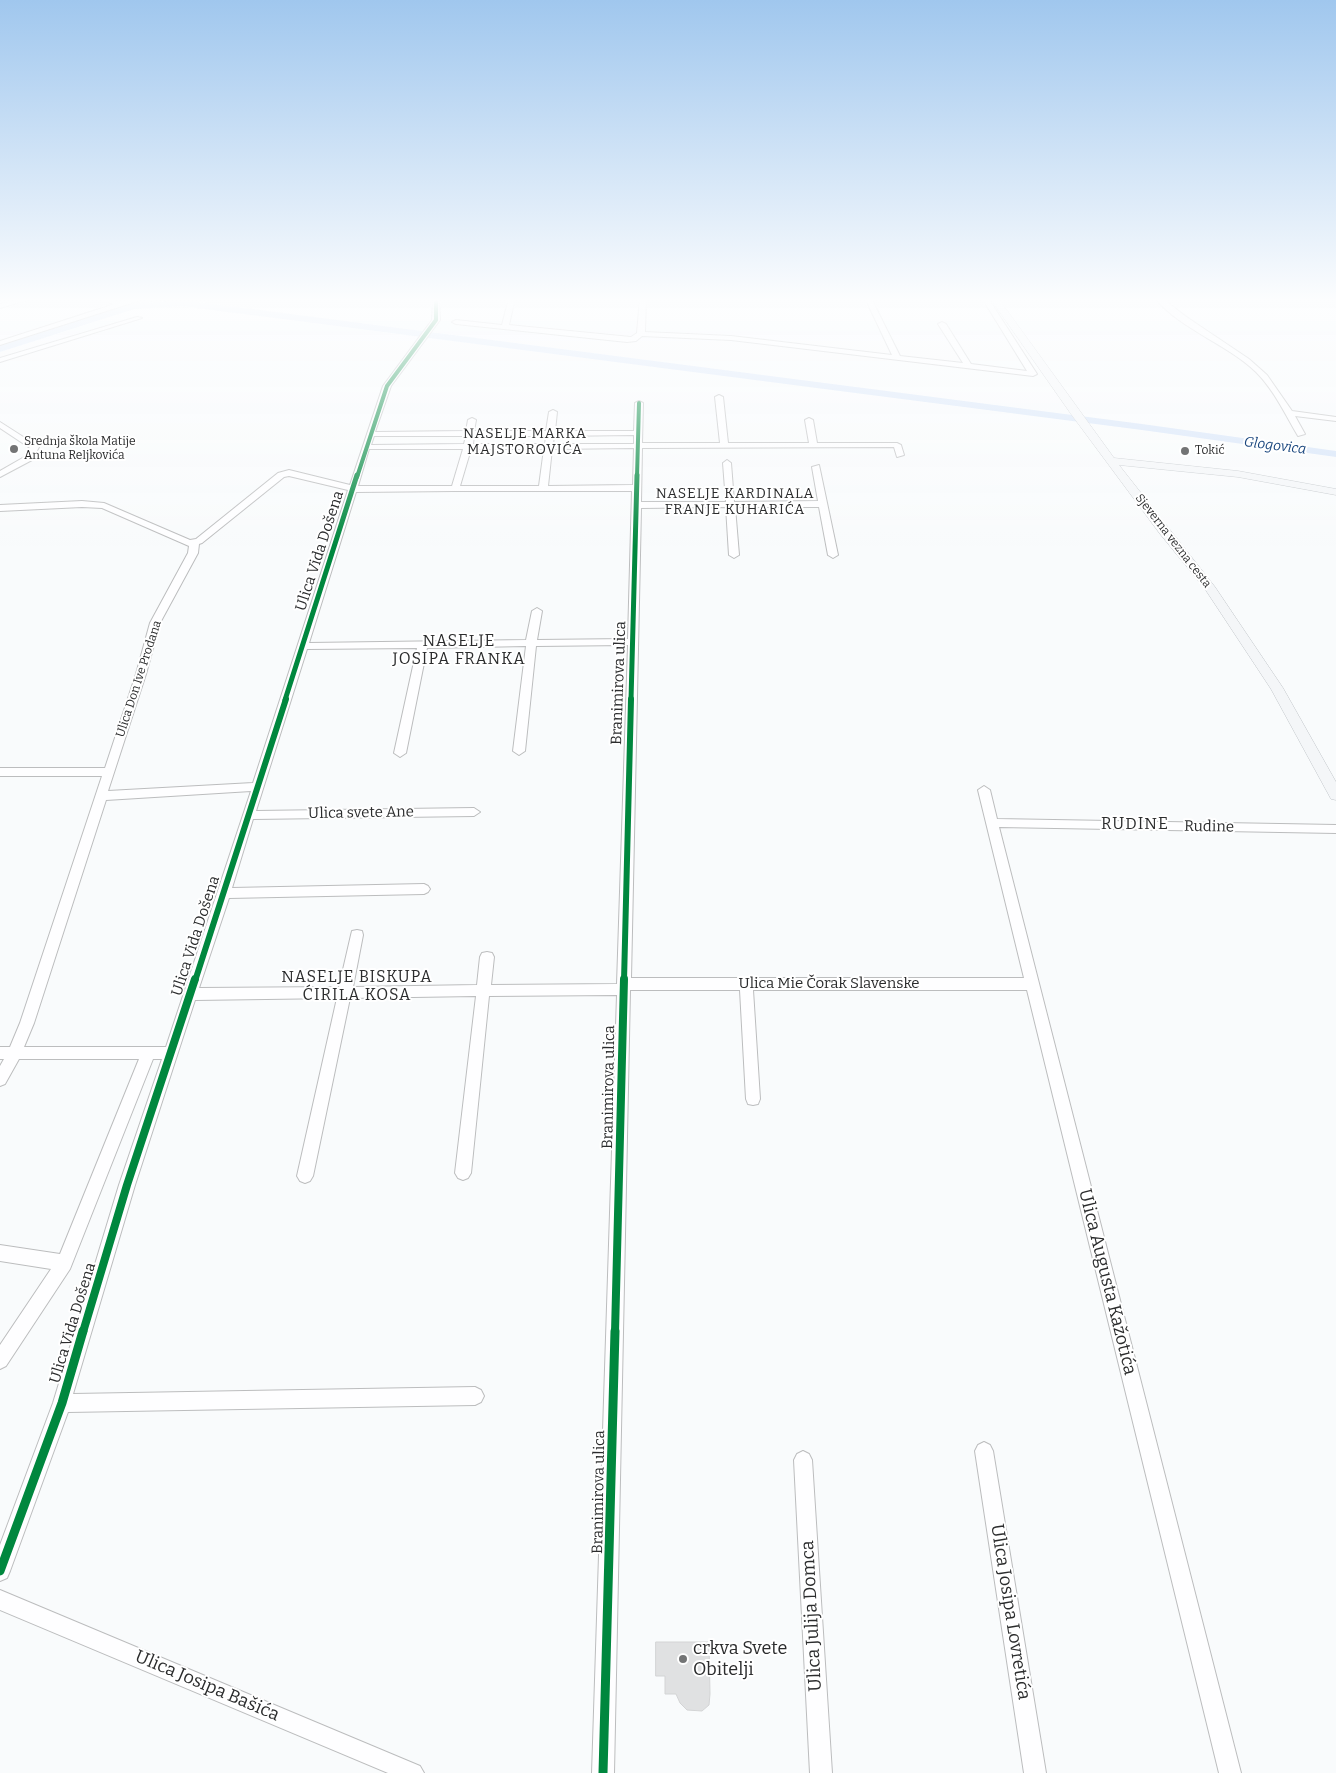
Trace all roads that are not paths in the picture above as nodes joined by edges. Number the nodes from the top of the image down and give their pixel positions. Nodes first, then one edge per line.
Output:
1 (391, 381) edge
2 (1049, 381) edge
3 (1267, 381) edge
4 (719, 397) dead end
5 (639, 402) dead end
6 (553, 412) dead end
7 (1290, 413) junction
8 (1336, 419) edge
9 (472, 420) dead end
10 (809, 420) dead end
11 (0, 424) edge
12 (470, 434) junction
13 (550, 434) junction
14 (1301, 434) dead end
15 (637, 440) junction
16 (368, 441) junction
17 (724, 446) junction
18 (814, 446) junction
19 (468, 447) junction
20 (548, 447) junction
21 (900, 455) dead end
22 (727, 463) dead end
23 (1112, 463) junction
24 (816, 467) dead end
25 (1144, 468) junction
26 (1170, 468) junction
27 (0, 474) edge
28 (1130, 487) junction
29 (455, 488) junction
30 (543, 488) junction
31 (636, 488) junction
32 (354, 489) junction
33 (1336, 492) edge
34 (730, 504) junction
35 (823, 504) junction
36 (637, 505) junction
37 (0, 508) edge
38 (194, 543) junction
39 (734, 555) dead end
40 (833, 555) dead end
41 (537, 611) dead end
42 (633, 642) junction
43 (531, 643) junction
44 (423, 644) junction
45 (302, 646) junction
46 (519, 751) dead end
47 (400, 753) dead end
48 (0, 772) edge
49 (109, 772) junction
50 (257, 787) junction
51 (984, 790) dead end
52 (1336, 795) edge
53 (101, 796) junction
54 (474, 812) dead end
55 (248, 815) junction
56 (992, 823) junction
57 (1336, 829) edge
58 (424, 889) dead end
59 (224, 893) junction
60 (357, 935) dead end
61 (487, 957) dead end
62 (746, 984) junction
63 (1033, 984) junction
64 (624, 986) junction
65 (484, 991) junction
66 (344, 992) junction
67 (190, 994) junction
68 (0, 1053) edge
69 (15, 1053) junction
70 (148, 1053) junction
71 (171, 1053) junction
72 (0, 1080) edge
73 (753, 1099) dead end
74 (463, 1173) dead end
75 (305, 1176) dead end
76 (0, 1252) edge
77 (64, 1263) junction
78 (0, 1360) edge
79 (475, 1396) dead end
80 (62, 1403) junction
81 (984, 1451) dead end
82 (802, 1460) dead end
83 (0, 1571) edge
84 (0, 1600) edge
85 (413, 1773) edge
86 (603, 1773) edge
87 (821, 1773) edge
88 (1035, 1773) edge
89 (1230, 1773) edge

1 - 16 street, Ulica Vida Došena
2 - 23 main road, Sjeverna vezna cesta
3 - 7 street
4 - 17 street
5 - 15 street, Branimirova ulica
6 - 13 street
7 - 8 street
7 - 14 street
9 - 12 street
10 - 18 street
11 - 27 street
12 - 13 street
12 - 16 street
12 - 19 street
13 - 15 street
13 - 20 street
15 - 17 street
15 - 20 street
15 - 31 street, Branimirova ulica
16 - 19 street
16 - 32 street, Ulica Vida Došena
17 - 18 street
18 - 21 street
19 - 20 street
19 - 29 street
20 - 30 street
22 - 34 street
23 - 25 main road
23 - 26 main road
23 - 28 main road, Sjeverna vezna cesta
24 - 35 street
25 - 26 main road
25 - 28 main road
26 - 33 main road
28 - 52 main road, Sjeverna vezna cesta
29 - 30 street, Ulica Vida Došena
29 - 32 street, Ulica Vida Došena
30 - 31 street, Ulica Vida Došena
31 - 36 street, Branimirova ulica
32 - 38 street
32 - 45 street, Ulica Vida Došena
34 - 35 street
34 - 36 street
34 - 39 street
35 - 40 street
36 - 42 street, Branimirova ulica
37 - 38 street
38 - 49 street, Ulica Don Ive Prodana
41 - 43 street
42 - 43 street
42 - 64 street, Branimirova ulica
43 - 44 street
43 - 46 street
44 - 45 street
44 - 47 street
45 - 50 street, Ulica Vida Došena
48 - 49 street
49 - 53 street, Ulica Don Ive Prodana
50 - 53 street
50 - 55 street, Ulica Vida Došena
51 - 56 street, Ulica Augusta Kažotića
53 - 69 street, Ulica Don Ive Prodana
54 - 55 street, Ulica svete Ane
55 - 59 street, Ulica Vida Došena
56 - 57 street, Rudine
56 - 63 street, Ulica Augusta Kažotića
58 - 59 street
59 - 67 street, Ulica Vida Došena
60 - 66 street
61 - 65 street
62 - 63 street, Ulica Mie Čorak Slavenske
62 - 64 street, Ulica Mie Čorak Slavenske
62 - 73 street
63 - 89 street, Ulica Augusta Kažotića
64 - 65 street
64 - 86 street, Branimirova ulica
65 - 66 street
65 - 74 street
66 - 67 street
66 - 75 street
67 - 71 street, Ulica Vida Došena
68 - 69 street
69 - 70 street
69 - 72 street, Ulica Don Ive Prodana
70 - 71 street
70 - 77 street, Ulica Vida Došena
71 - 80 street, Ulica Vida Došena
76 - 77 street, Ulica Vida Došena
77 - 78 street, Ulica Vida Došena
79 - 80 street, Ulica Vida Došena
80 - 83 street, Ulica Vida Došena
81 - 88 street, Ulica Josipa Lovretića
82 - 87 street, Ulica Julija Domca
84 - 85 street, Ulica Josipa Bašića

